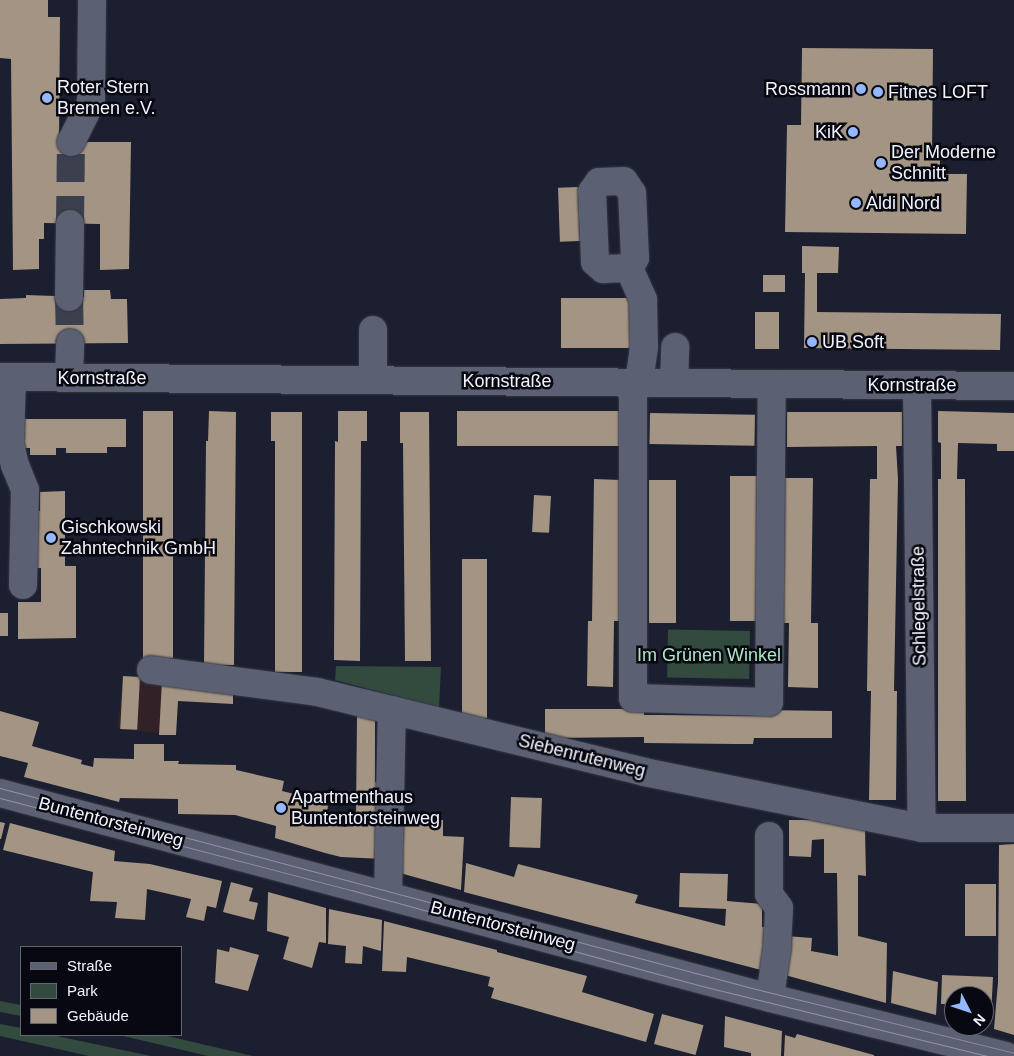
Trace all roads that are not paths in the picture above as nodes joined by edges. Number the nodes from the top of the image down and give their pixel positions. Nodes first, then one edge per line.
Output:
1 (92, 0) edge
2 (71, 142) tunnel mouth
3 (70, 224) tunnel mouth
4 (629, 268) dead end
5 (69, 297) tunnel mouth
6 (373, 330) dead end
7 (70, 343) tunnel mouth
8 (675, 347) dead end
9 (6, 377) edge
10 (69, 378) junction
11 (373, 380) junction
12 (636, 382) junction
13 (674, 383) junction
14 (772, 384) junction
15 (917, 385) junction
16 (1014, 386) edge
17 (23, 585) dead end
18 (151, 670) dead end
19 (392, 710) junction
20 (0, 793) edge
21 (922, 828) junction
22 (1014, 828) edge
23 (769, 836) dead end
24 (388, 895) junction
25 (770, 998) junction
26 (1006, 1056) edge

1 - 2 street
3 - 5 street
4 - 12 street
6 - 11 street
7 - 10 street
8 - 13 street
9 - 10 street, Kornstraße
9 - 17 street
10 - 11 street, Kornstraße
11 - 12 street, Kornstraße
12 - 13 street, Kornstraße
12 - 14 street
13 - 14 street, Kornstraße
14 - 15 street, Kornstraße
15 - 16 street, Kornstraße
15 - 21 street, Schlegelstraße
18 - 19 street, Siebenrutenweg
19 - 21 street, Siebenrutenweg
19 - 24 street
20 - 24 street, Buntentorsteinweg
21 - 22 street, Siebenrutenweg
23 - 25 street
24 - 25 street, Buntentorsteinweg
25 - 26 street, Buntentorsteinweg

